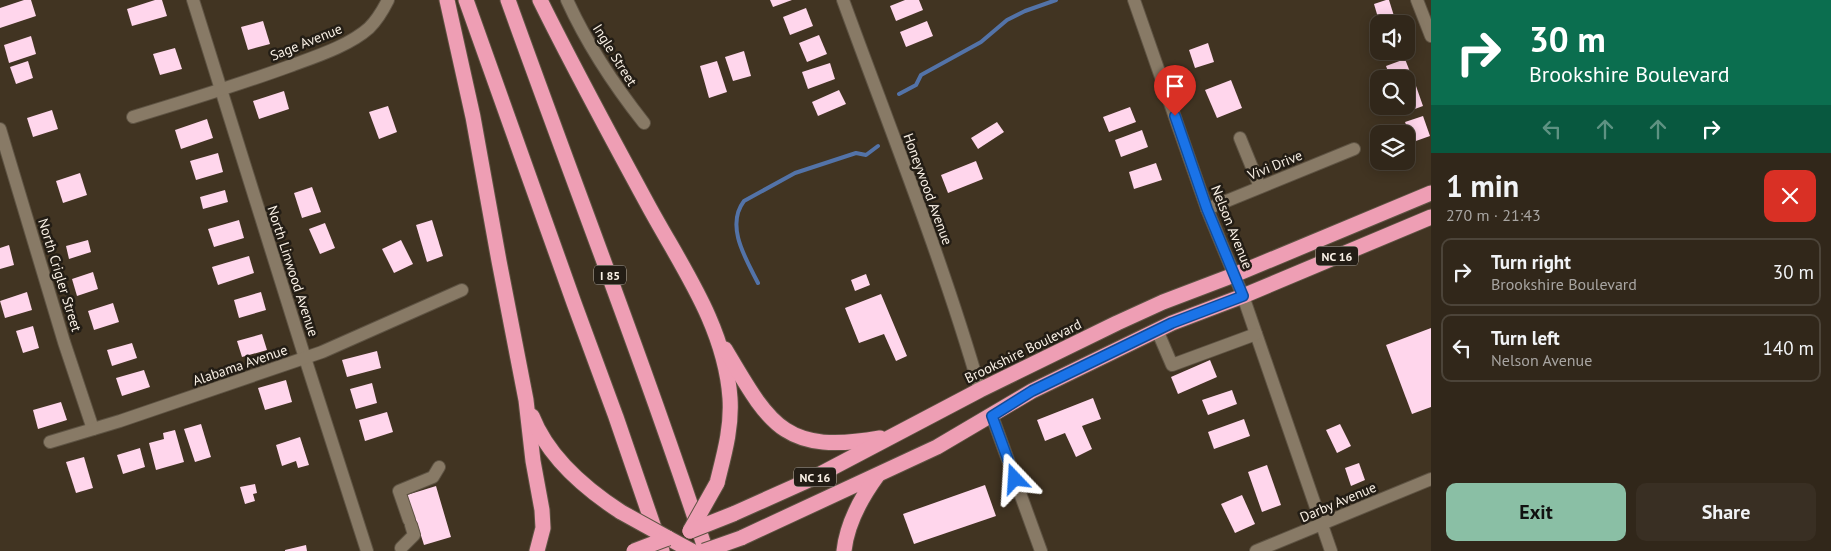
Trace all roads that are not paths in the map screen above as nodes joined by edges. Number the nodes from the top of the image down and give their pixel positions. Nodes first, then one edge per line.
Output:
1 (193, 0) edge
2 (388, 0) edge
3 (447, 0) edge
4 (466, 0) edge
5 (508, 0) edge
6 (540, 0) edge
7 (567, 0) edge
8 (843, 0) edge
9 (1134, 0) edge
10 (1417, 0) edge
11 (1431, 36) edge
12 (220, 91) junction
13 (133, 117) dead end
14 (644, 124) dead end
15 (0, 129) edge
16 (1240, 138) dead end
17 (1354, 149) dead end
18 (1260, 187) junction
19 (1431, 193) edge
20 (1207, 209) junction
21 (1431, 217) edge
22 (1234, 275) junction
23 (462, 290) dead end
24 (1243, 296) junction
25 (1157, 330) junction
26 (716, 333) junction
27 (1256, 334) junction
28 (305, 358) junction
29 (980, 390) junction
30 (526, 400) junction
31 (992, 416) junction
32 (93, 429) junction
33 (894, 435) junction
34 (50, 442) dead end
35 (439, 467) dead end
36 (879, 474) junction
37 (1431, 479) edge
38 (1321, 526) junction
39 (690, 531) junction
40 (677, 547) edge
41 (401, 548) dead end
42 (367, 551) edge
43 (537, 551) edge
44 (634, 551) edge
45 (705, 551) edge
46 (844, 551) edge
47 (1041, 551) edge
48 (1256, 551) edge
49 (1330, 551) edge

1 - 12 street, North Linwood Avenue
2 - 12 street, Sage Avenue
3 - 30 highway
4 - 40 highway
5 - 45 highway, I 85
6 - 26 highway
7 - 14 street, Ingle Street
8 - 29 street, Honeywood Avenue
9 - 20 street, Nelson Avenue
10 - 11 street
12 - 13 street, Sage Avenue
12 - 28 street, North Linwood Avenue
15 - 32 street, North Crigler Street
16 - 18 street
17 - 18 street, Vivi Drive
18 - 20 street, Vivi Drive
19 - 22 highway, Brookshire Boulevard / NC 16
20 - 22 street, Nelson Avenue
21 - 24 highway, NC 16
22 - 24 street, Nelson Avenue
22 - 29 highway, Brookshire Boulevard / NC 16
23 - 28 street, Alabama Avenue
24 - 25 highway, NC 16
24 - 27 street, Nelson Avenue
25 - 27 street
25 - 31 highway, NC 16
26 - 33 highway
26 - 39 highway, bridge
27 - 38 street, Nelson Avenue
28 - 32 street, Alabama Avenue
28 - 42 street, North Linwood Avenue
29 - 33 highway, Brookshire Boulevard / NC 16
30 - 40 highway, bridge
30 - 43 highway
31 - 36 highway, NC 16
31 - 47 street
32 - 34 street, Alabama Avenue
33 - 39 highway, Brookshire Boulevard / NC 16, bridge
35 - 41 street
36 - 45 highway, NC 16, bridge
36 - 46 highway
37 - 38 street, Darby Avenue
38 - 48 street, Darby Avenue
38 - 49 street, Nelson Avenue
39 - 40 highway, Brookshire Boulevard / NC 16
40 - 44 highway, Brookshire Boulevard / NC 16, bridge

